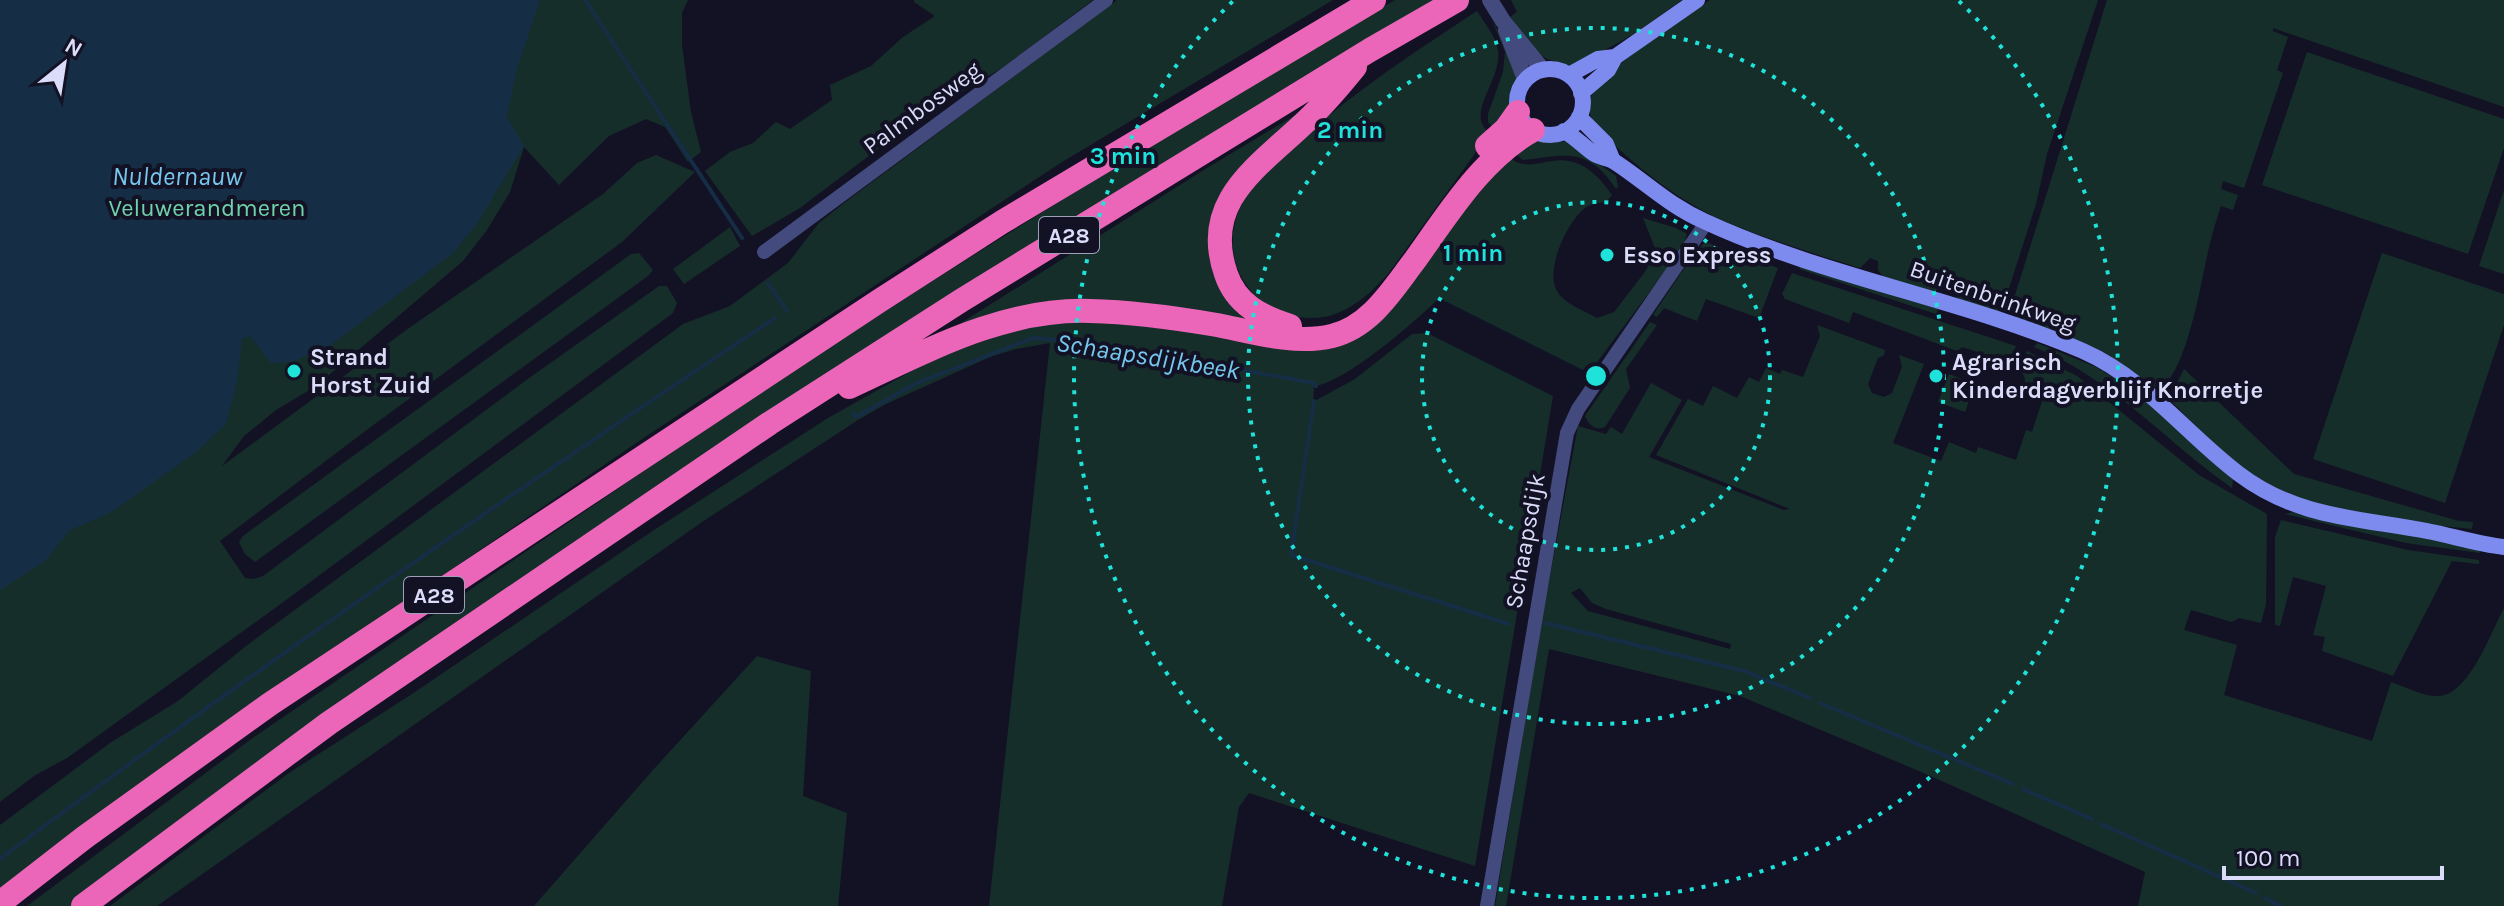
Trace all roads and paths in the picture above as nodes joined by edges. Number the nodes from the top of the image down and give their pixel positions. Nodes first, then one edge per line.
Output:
1 (1106, 0) edge
2 (1374, 0) edge
3 (1457, 0) edge
4 (1490, 0) edge
5 (1697, 0) edge
6 (1501, 18) junction
7 (1370, 50) junction
8 (1615, 57) junction
9 (1543, 70) junction
10 (1569, 75) junction
11 (1525, 79) junction
12 (1581, 93) junction
13 (1579, 117) junction
14 (1526, 121) junction
15 (1564, 131) junction
16 (1613, 161) junction
17 (1706, 223) junction
18 (764, 252) dead end
19 (770, 423) junction
20 (2428, 531) junction
21 (2504, 537) edge
22 (2504, 547) edge
23 (0, 903) edge
24 (83, 906) edge
25 (1487, 906) edge

1 - 18 street, Palmbosweg
2 - 23 highway, A28
3 - 7 highway, A28
4 - 6 street
5 - 8 main road
6 - 9 street
6 - 11 street
7 - 14 highway, A28
7 - 19 highway, A28
8 - 10 main road
8 - 12 main road
9 - 10 main road
9 - 11 main road
10 - 12 main road
11 - 14 main road
12 - 13 main road
13 - 15 main road
13 - 16 main road, Buitenbrinkweg
14 - 15 main road
14 - 19 highway, A28
15 - 16 main road, Buitenbrinkweg
16 - 17 main road, Buitenbrinkweg
17 - 20 main road, Buitenbrinkweg
17 - 25 street, Schaapsdijk
19 - 24 highway, A28
20 - 21 main road, Buitenbrinkweg
20 - 22 main road, Buitenbrinkweg

